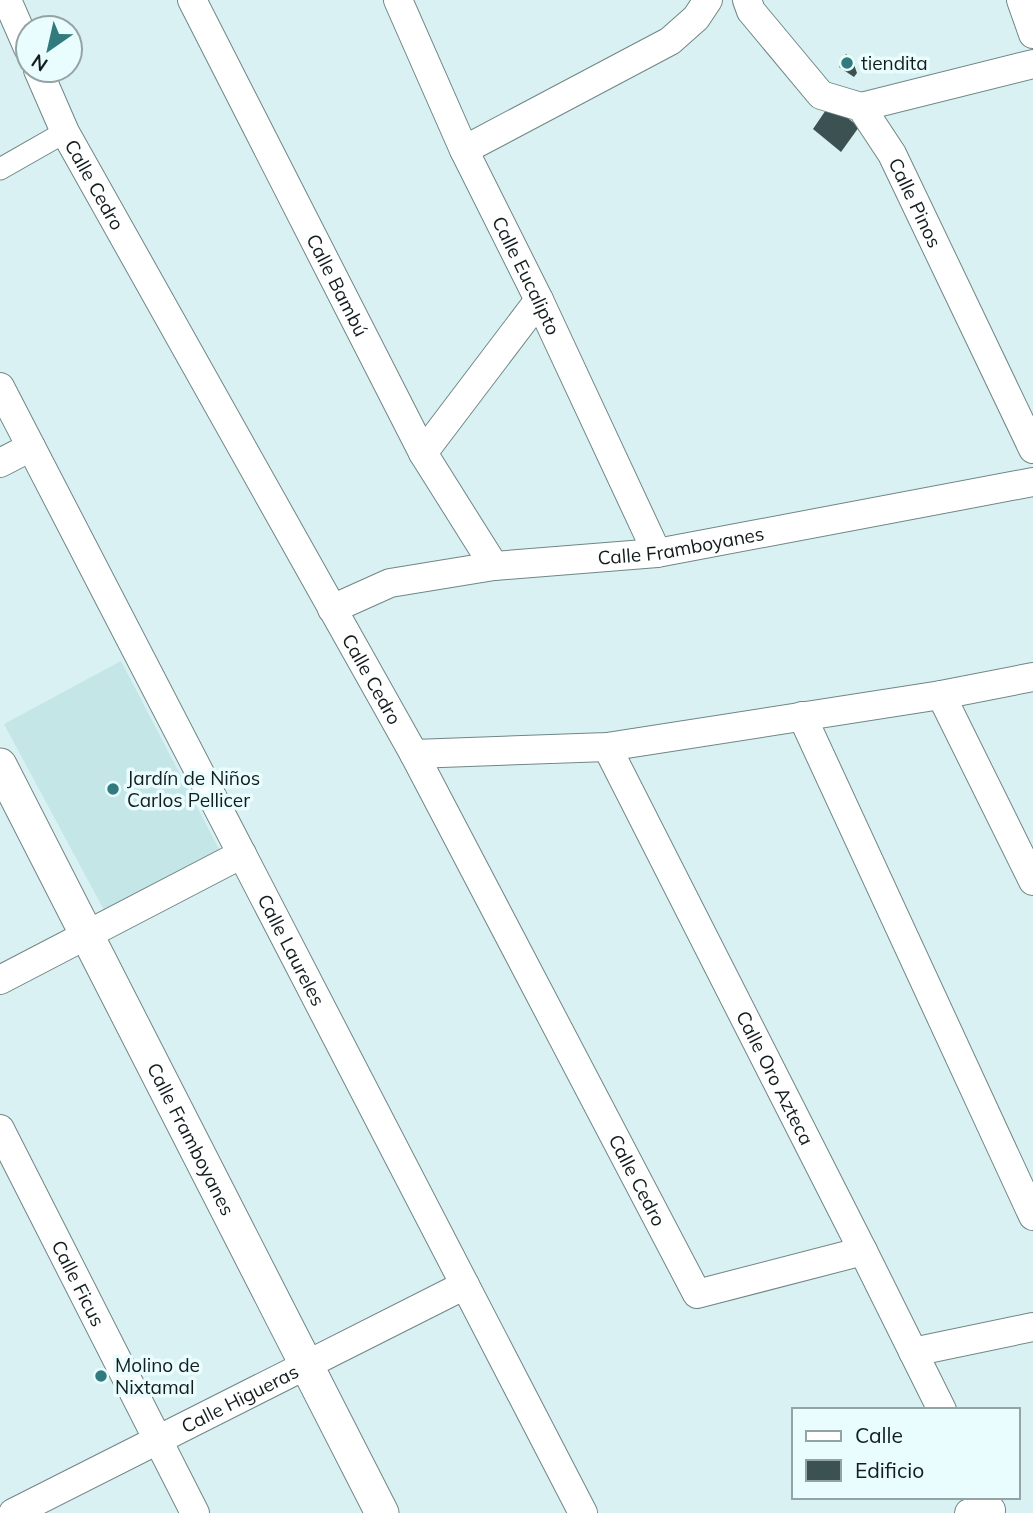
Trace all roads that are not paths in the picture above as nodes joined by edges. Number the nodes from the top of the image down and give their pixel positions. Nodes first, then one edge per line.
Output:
1 (192, 0) edge
2 (708, 0) edge
3 (747, 0) edge
4 (1021, 0) edge
5 (406, 3) edge
6 (1033, 34) edge
7 (1033, 64) edge
8 (44, 84) edge
9 (862, 107) junction
10 (65, 132) junction
11 (464, 150) junction
12 (0, 169) edge
13 (539, 300) junction
14 (0, 387) edge
15 (31, 447) junction
16 (1033, 449) edge
17 (423, 453) junction
18 (0, 463) edge
19 (1033, 482) edge
20 (657, 553) junction
21 (494, 566) junction
22 (332, 609) junction
23 (1033, 677) edge
24 (941, 695) junction
25 (802, 716) junction
26 (607, 747) junction
27 (414, 754) junction
28 (0, 765) edge
29 (242, 854) junction
30 (1033, 881) edge
31 (86, 935) junction
32 (0, 980) edge
33 (0, 1129) edge
34 (1033, 1216) edge
35 (863, 1251) junction
36 (465, 1285) junction
37 (1033, 1327) edge
38 (913, 1352) junction
39 (306, 1365) junction
40 (941, 1408) edge
41 (158, 1440) junction
42 (13, 1513) edge
43 (195, 1513) edge
44 (382, 1513) edge
45 (583, 1513) edge

1 - 17 street, Calle Bambú
2 - 11 street
3 - 9 street
4 - 6 street
5 - 11 street, Calle Eucalipto
7 - 9 street
8 - 10 street, Calle Cedro
9 - 16 street, Calle Pinos
10 - 12 street
10 - 22 street, Calle Cedro
11 - 13 street, Calle Eucalipto
13 - 17 street
13 - 20 street, Calle Eucalipto
14 - 15 street, Calle Laureles
15 - 18 street
15 - 29 street, Calle Laureles
17 - 21 street, Calle Bambú
19 - 20 street, Calle Framboyanes
20 - 21 street, Calle Framboyanes
21 - 22 street, Calle Framboyanes
22 - 27 street, Calle Cedro
23 - 24 street
24 - 25 street
24 - 30 street
25 - 26 street
25 - 34 street
26 - 27 street
26 - 35 street, Calle Oro Azteca
27 - 35 street, Calle Cedro
28 - 31 street, Calle Framboyanes
29 - 31 street
29 - 36 street, Calle Laureles
31 - 32 street
31 - 39 street, Calle Framboyanes
33 - 41 street, Calle Ficus
35 - 38 street, Calle Oro Azteca
36 - 39 street, Calle Higueras
36 - 45 street, Calle Laureles
37 - 38 street
38 - 40 street, Calle Oro Azteca
39 - 41 street, Calle Higueras
39 - 44 street, Calle Framboyanes
41 - 42 street, Calle Higueras
41 - 43 street, Calle Ficus

